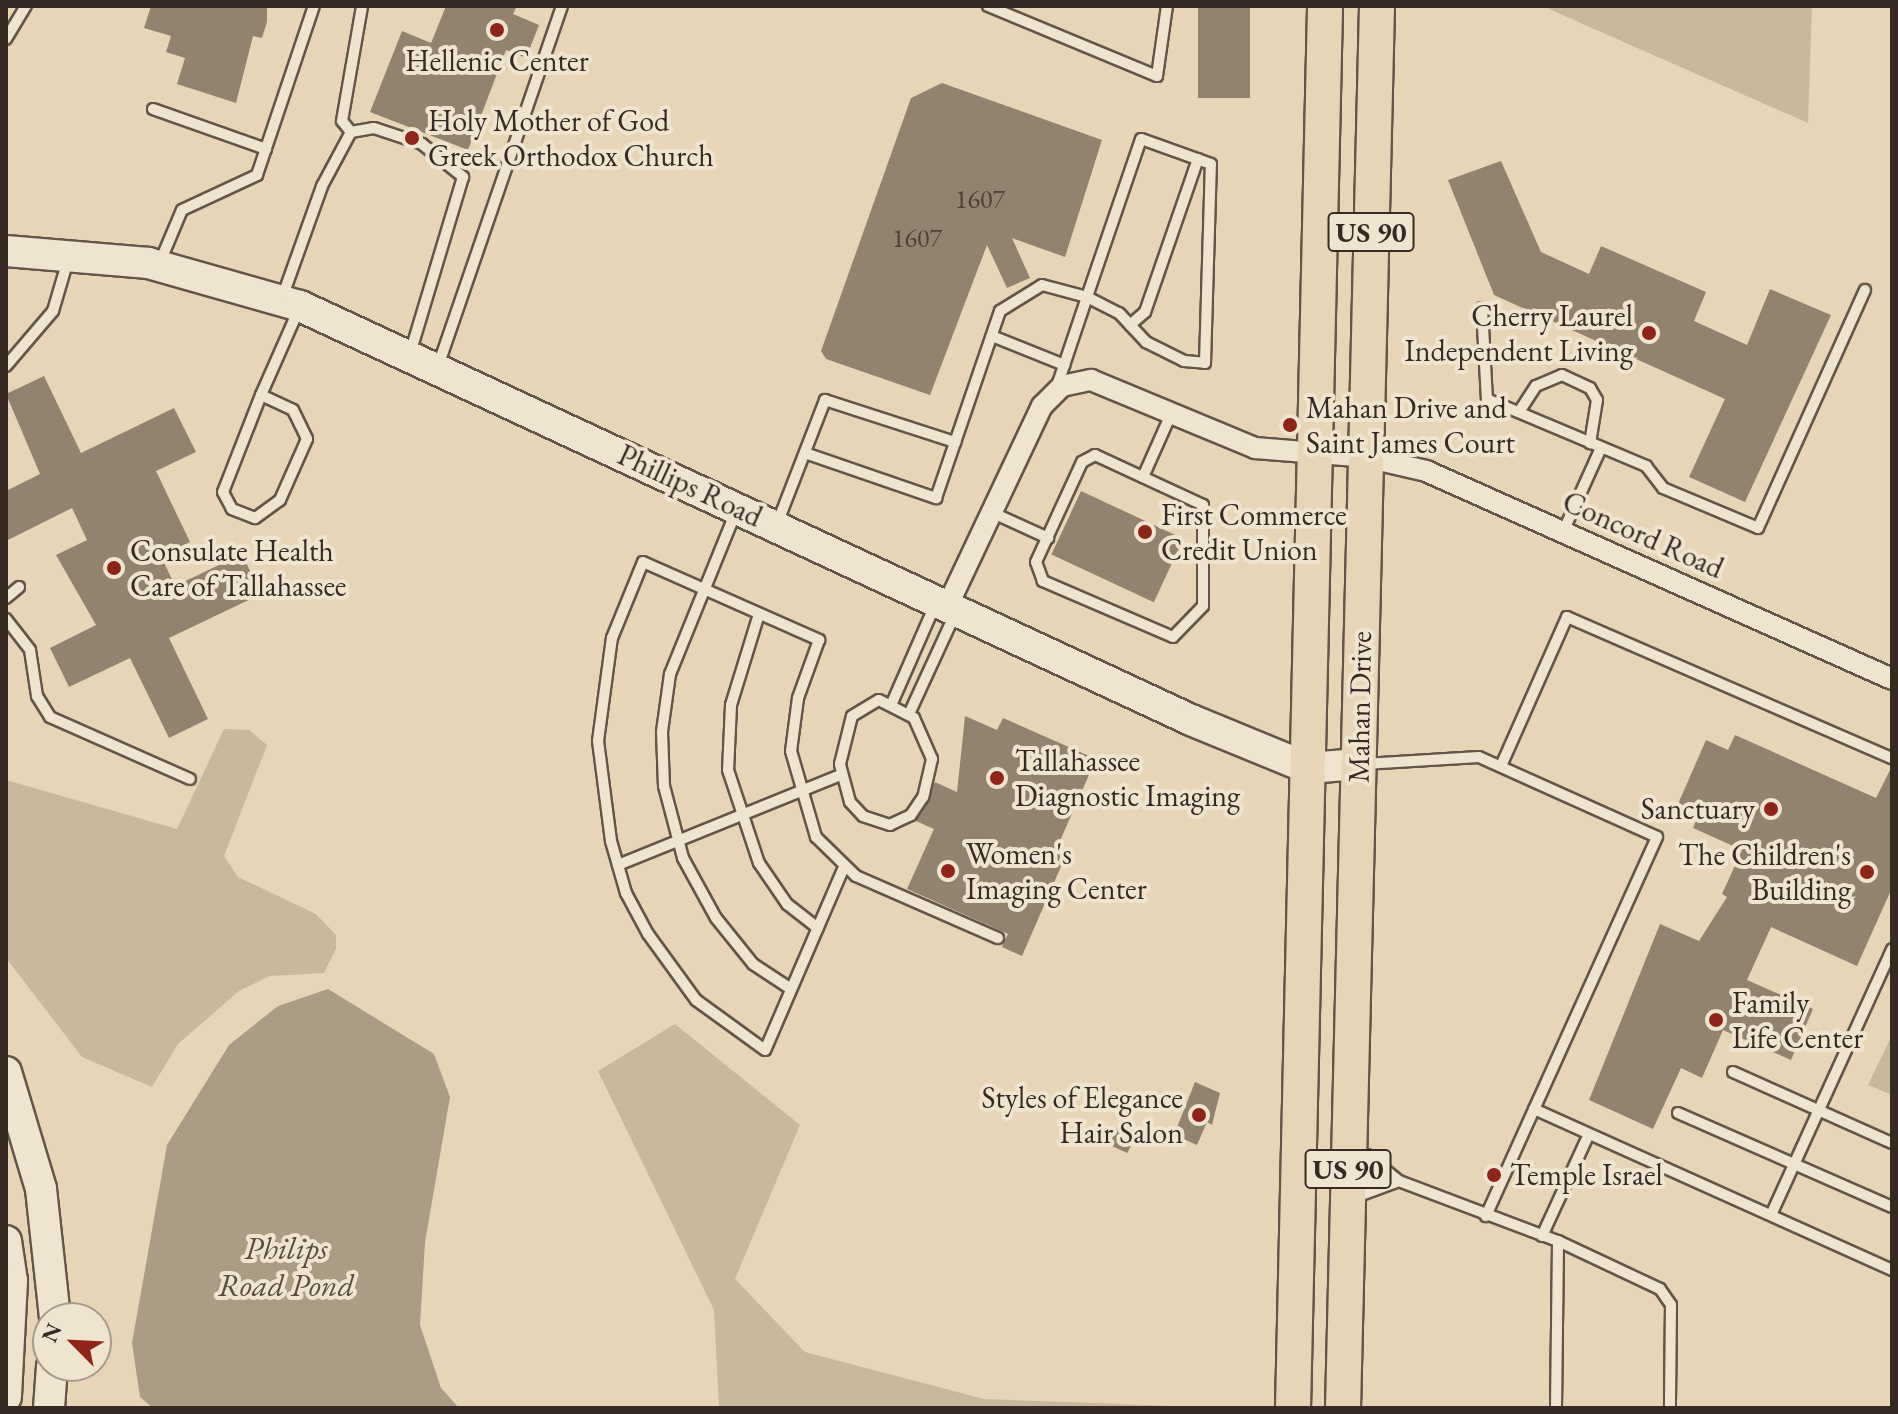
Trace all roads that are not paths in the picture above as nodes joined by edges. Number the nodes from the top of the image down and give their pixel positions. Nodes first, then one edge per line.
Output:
1 (26, 6) edge
2 (314, 6) edge
3 (362, 6) edge
4 (562, 6) edge
5 (988, 6) edge
6 (1167, 6) edge
7 (1325, 6) edge
8 (1377, 6) edge
9 (6, 39) edge
10 (1324, 43) junction
11 (1376, 44) junction
12 (153, 109) dead end
13 (351, 132) junction
14 (266, 149) junction
15 (1198, 159) junction
16 (6, 251) edge
17 (70, 254) junction
18 (159, 265) junction
19 (1865, 290) dead end
20 (1087, 297) junction
21 (291, 303) junction
22 (1482, 308) dead end
23 (1130, 325) junction
24 (992, 336) junction
25 (410, 355) junction
26 (1064, 365) junction
27 (6, 366) edge
28 (437, 367) junction
29 (1056, 391) junction
30 (261, 395) junction
31 (1519, 412) junction
32 (1171, 414) junction
33 (955, 442) junction
34 (1590, 443) junction
35 (1601, 448) junction
36 (1313, 452) junction
37 (805, 453) junction
38 (1366, 457) junction
39 (1143, 477) junction
40 (737, 509) junction
41 (991, 512) junction
42 (776, 527) junction
43 (1563, 532) junction
44 (1048, 538) junction
45 (19, 587) dead end
46 (702, 588) junction
47 (6, 598) edge
48 (945, 608) junction
49 (759, 614) junction
50 (6, 619) edge
51 (1892, 679) edge
52 (892, 703) junction
53 (909, 714) junction
54 (1892, 758) edge
55 (1359, 764) junction
56 (1501, 766) junction
57 (1308, 768) junction
58 (841, 775) junction
59 (190, 779) dead end
60 (799, 792) junction
61 (740, 816) junction
62 (677, 841) junction
63 (618, 865) junction
64 (844, 867) junction
65 (818, 928) junction
66 (998, 938) dead end
67 (1892, 949) edge
68 (791, 989) junction
69 (6, 1072) edge
70 (1733, 1072) dead end
71 (1534, 1109) junction
72 (1819, 1110) junction
73 (1678, 1113) dead end
74 (1589, 1134) junction
75 (1892, 1143) edge
76 (1348, 1157) junction
77 (1298, 1164) junction
78 (1794, 1164) junction
79 (1399, 1181) junction
80 (1348, 1200) junction
81 (1892, 1207) edge
82 (1771, 1215) junction
83 (1486, 1216) junction
84 (1542, 1236) junction
85 (6, 1241) edge
86 (1558, 1241) junction
87 (1892, 1270) edge
88 (53, 1302) edge
89 (51, 1382) edge
90 (6, 1397) edge
91 (49, 1408) edge
92 (1293, 1408) edge
93 (1343, 1408) edge
94 (1556, 1408) edge
95 (1670, 1408) edge

1 - 9 lane
2 - 14 lane
3 - 13 lane
4 - 28 lane
5 - 6 lane
7 - 10 main road, Mahan Drive / US 90
8 - 11 main road, Mahan Drive / US 90
10 - 11 main road
10 - 36 main road, Mahan Drive / US 90
11 - 38 main road, Mahan Drive / US 90
12 - 14 lane
13 - 21 lane
13 - 25 lane
14 - 18 lane
15 - 20 lane
15 - 23 lane
15 - 23 lane
16 - 17 street, Phillips Road
17 - 18 street, Phillips Road
17 - 27 lane
18 - 21 street, Phillips Road
19 - 35 lane
20 - 23 lane
20 - 24 lane
20 - 26 lane
21 - 25 street, Phillips Road
21 - 30 lane
22 - 31 lane
24 - 26 lane
24 - 33 lane
25 - 28 street, Phillips Road
26 - 29 lane
28 - 40 street, Phillips Road
29 - 32 street, Concord Road
29 - 41 street
30 - 30 lane
31 - 34 lane
31 - 34 lane
32 - 36 street, Concord Road
32 - 39 lane
33 - 37 lane
33 - 37 lane
34 - 35 lane
35 - 43 lane
36 - 38 street, Concord Road
36 - 57 main road, Mahan Drive / US 90
37 - 42 lane
38 - 43 street, Concord Road
38 - 55 main road, Mahan Drive / US 90
39 - 44 lane
39 - 44 lane
40 - 42 street, Phillips Road
40 - 46 lane
41 - 44 lane
41 - 48 street
42 - 48 street, Phillips Road
43 - 51 street, Concord Road
45 - 47 lane
46 - 49 lane
46 - 62 lane
46 - 63 lane
48 - 52 lane
48 - 53 lane
48 - 57 street, Phillips Road
49 - 60 lane
49 - 61 lane
50 - 59 lane
52 - 53 lane
52 - 58 lane
53 - 58 lane
54 - 56 lane
55 - 56 lane
55 - 57 street, Phillips Road
55 - 76 main road, Mahan Drive / US 90
56 - 71 lane
57 - 77 main road, Mahan Drive / US 90
58 - 60 lane
60 - 61 lane
60 - 64 lane
61 - 62 lane
61 - 65 lane
62 - 63 lane
62 - 68 lane
63 - 68 lane
64 - 65 lane
64 - 66 lane
65 - 68 lane
67 - 72 lane
69 - 88 street
70 - 72 lane
71 - 74 lane
71 - 83 lane
72 - 75 lane
72 - 78 lane
73 - 78 lane
74 - 82 lane
74 - 84 lane
76 - 77 main road
76 - 79 lane
76 - 80 main road, Mahan Drive / US 90
77 - 92 main road, Mahan Drive / US 90
78 - 81 lane
78 - 82 lane
79 - 80 lane
79 - 83 lane
80 - 93 main road, Mahan Drive / US 90
82 - 87 lane
83 - 84 lane
84 - 86 lane
85 - 90 street
86 - 94 lane
86 - 95 lane
89 - 91 street

